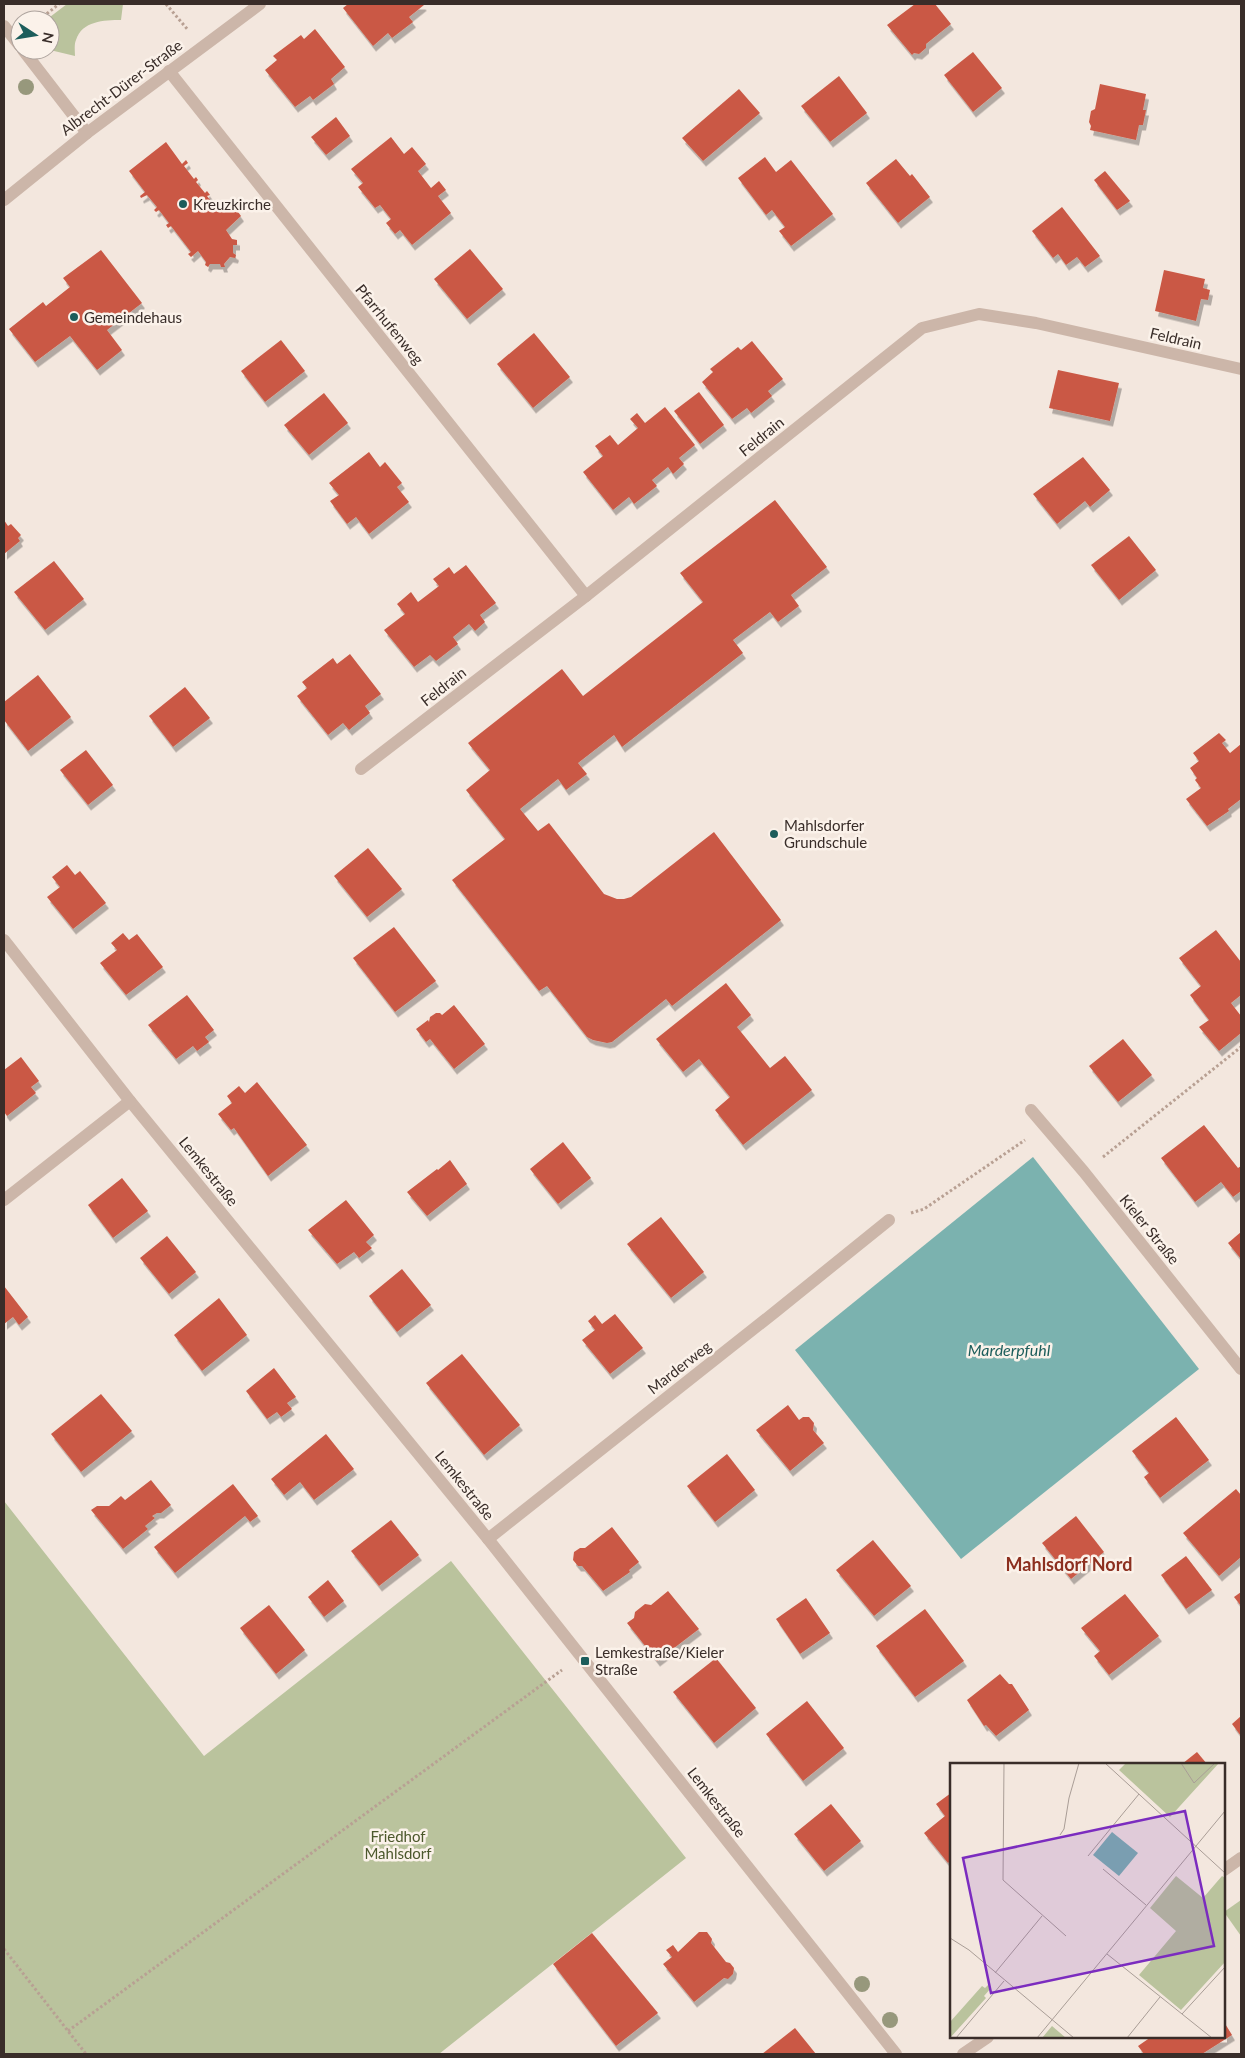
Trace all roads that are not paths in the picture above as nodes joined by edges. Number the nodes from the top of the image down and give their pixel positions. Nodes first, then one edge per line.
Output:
1 (260, 4) edge
2 (31, 60) edge
3 (169, 71) junction
4 (87, 133) junction
5 (4, 200) edge
6 (1241, 369) edge
7 (586, 596) junction
8 (361, 769) dead end
9 (4, 940) edge
10 (130, 1101) junction
11 (1032, 1110) dead end
12 (4, 1200) edge
13 (889, 1220) road end
14 (1241, 1369) edge
15 (488, 1539) junction
16 (1241, 1858) edge
17 (1225, 1869) edge
18 (987, 2038) edge
19 (896, 2054) edge
20 (963, 2054) edge

1 - 3 street, Albrecht-Dürer-Straße
2 - 4 street
3 - 4 street, Albrecht-Dürer-Straße
3 - 7 street, Pfarrhufenweg
4 - 5 street, Albrecht-Dürer-Straße
6 - 7 street, Feldrain
7 - 8 street, Feldrain
9 - 10 street, Lemkestraße
10 - 12 street
10 - 15 street, Lemkestraße
11 - 14 street, Kieler Straße
13 - 15 street, Marderweg
15 - 19 street, Lemkestraße
16 - 17 street
18 - 20 street

